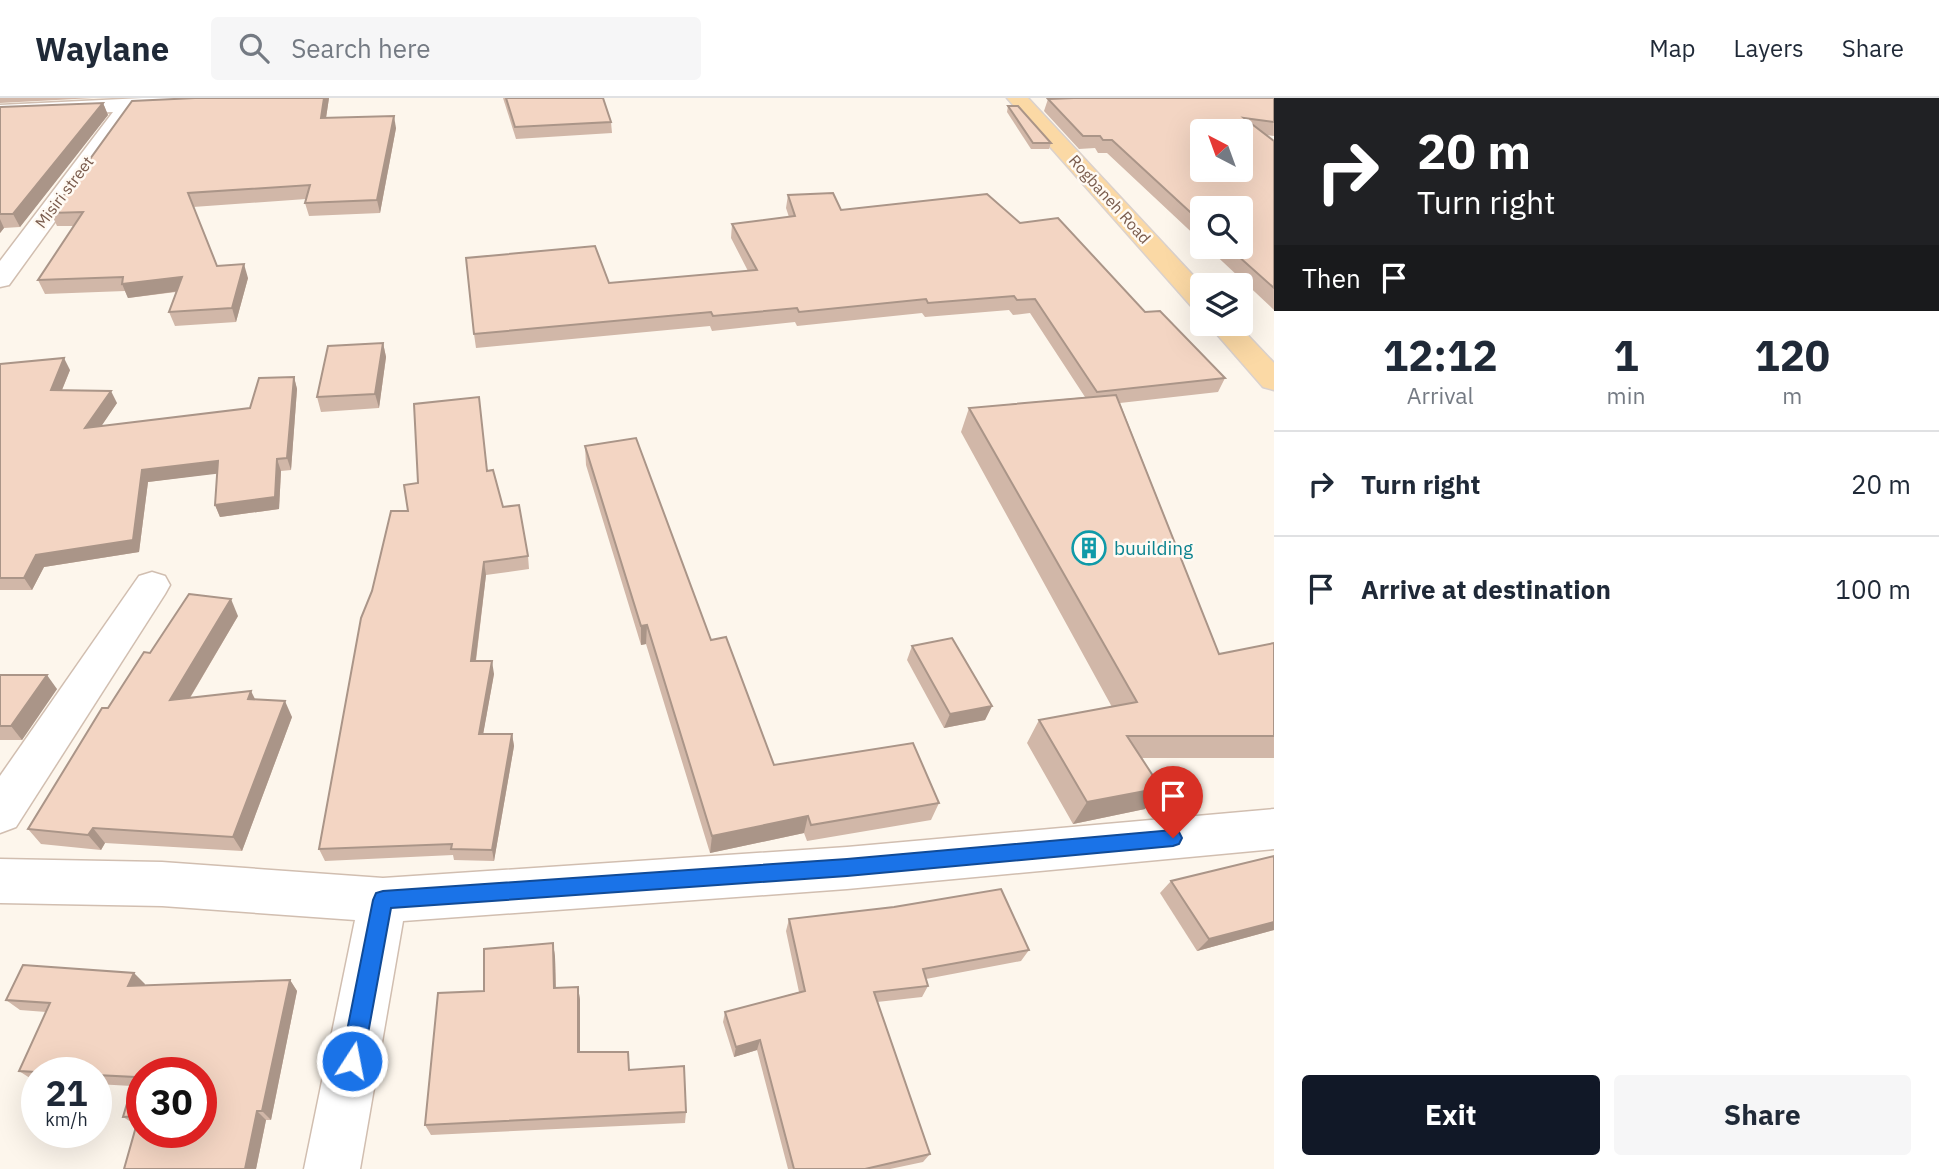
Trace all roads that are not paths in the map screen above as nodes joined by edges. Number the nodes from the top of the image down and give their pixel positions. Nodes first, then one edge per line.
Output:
1 (270, 98) edge
2 (1017, 98) edge
3 (129, 105) junction
4 (0, 111) edge
5 (0, 279) edge
6 (1190, 288) edge
7 (1233, 336) edge
8 (1274, 381) edge
9 (152, 585) dead end
10 (0, 813) edge
11 (1274, 830) edge
12 (0, 881) edge
13 (383, 900) junction
14 (332, 1169) edge

1 - 3 street
2 - 6 main road, Rogbaneh Road
3 - 4 street
3 - 5 street, Misiri street
7 - 8 main road
9 - 10 street
11 - 13 street
12 - 13 street
13 - 14 street

